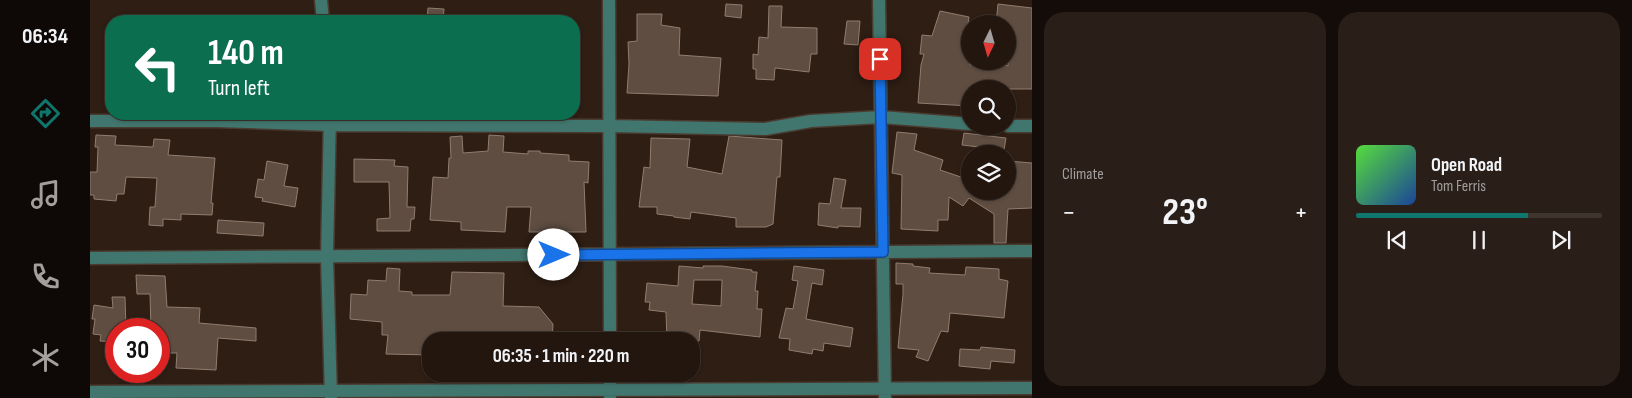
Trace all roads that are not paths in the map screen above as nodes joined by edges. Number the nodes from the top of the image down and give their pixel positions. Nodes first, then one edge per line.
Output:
1 (321, 0) edge
2 (609, 0) edge
3 (879, 0) edge
4 (322, 15) edge
5 (881, 117) junction
6 (331, 120) edge
7 (90, 121) edge
8 (961, 123) edge
9 (610, 126) junction
10 (1016, 126) edge
11 (1032, 126) edge
12 (1032, 251) edge
13 (883, 252) junction
14 (610, 254) junction
15 (328, 256) junction
16 (90, 258) edge
17 (610, 332) edge
18 (1032, 388) edge
19 (90, 392) edge
20 (885, 393) edge
21 (330, 394) edge
22 (610, 394) edge

1 - 4 street
2 - 9 street
3 - 5 street
5 - 8 street
5 - 9 street
5 - 13 street
6 - 7 street
6 - 9 street
6 - 15 street
9 - 14 street
10 - 11 street
12 - 13 street
13 - 14 street
13 - 20 street
14 - 15 street
14 - 17 street
15 - 16 street
15 - 21 street
18 - 20 street
19 - 21 street
20 - 22 street
21 - 22 street

